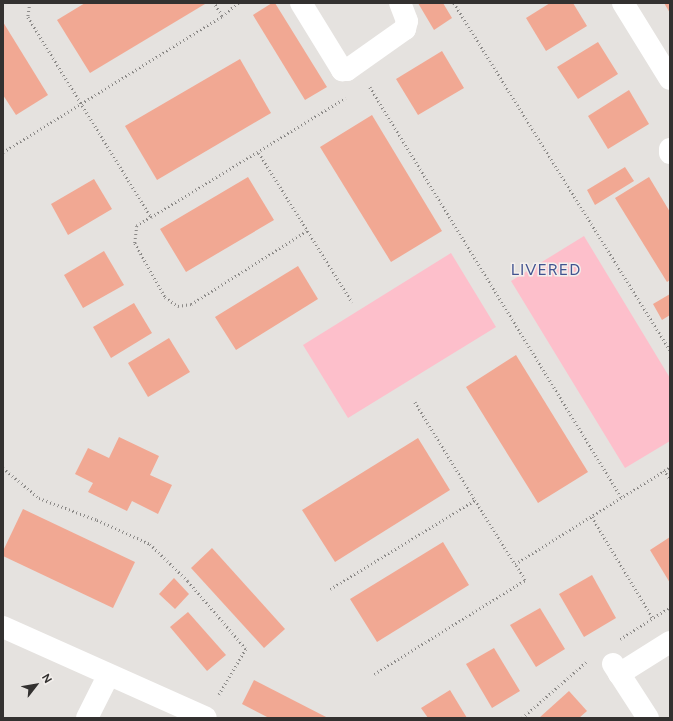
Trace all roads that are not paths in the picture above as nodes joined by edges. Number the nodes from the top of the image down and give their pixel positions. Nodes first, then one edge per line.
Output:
1 (301, 3) edge
2 (400, 3) edge
3 (623, 3) edge
4 (670, 79) edge
5 (670, 149) edge
6 (670, 153) edge
7 (3, 628) edge
8 (670, 642) edge
9 (108, 676) junction
10 (87, 718) edge
11 (206, 718) edge
12 (648, 718) edge

1 - 2 street
3 - 4 street
5 - 6 street
7 - 9 street
8 - 12 street
9 - 10 street
9 - 11 street

